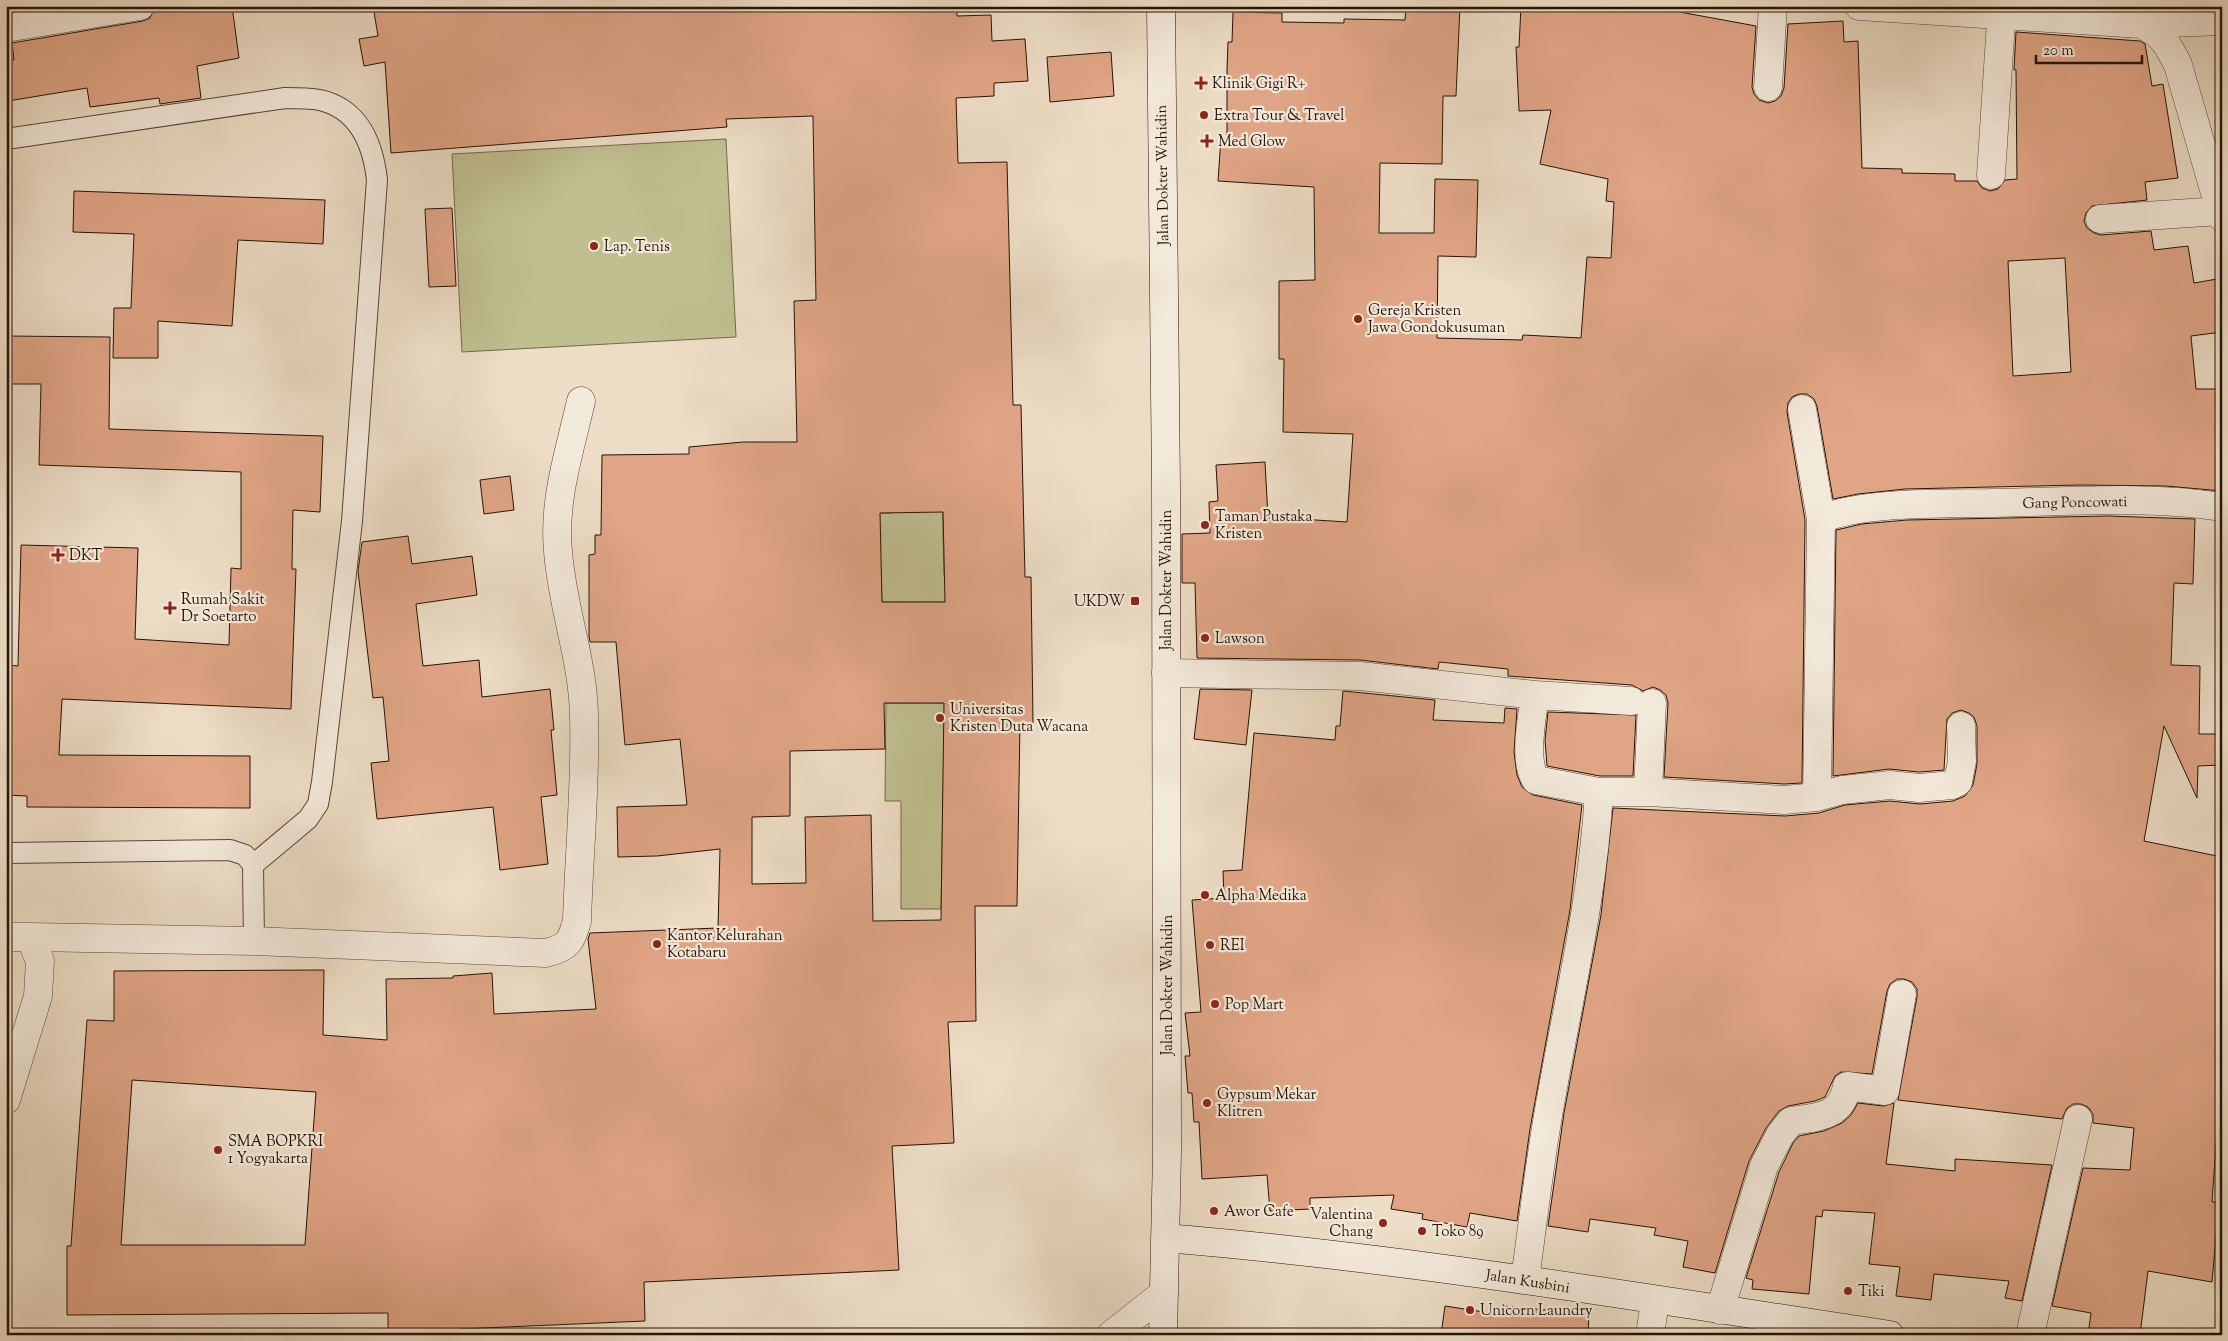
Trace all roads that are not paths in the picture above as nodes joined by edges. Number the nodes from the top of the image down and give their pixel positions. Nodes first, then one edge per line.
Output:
1 (140, 6) edge
2 (1161, 6) edge
3 (1773, 6) edge
4 (1859, 6) edge
5 (2002, 10) edge
6 (2222, 21) edge
7 (2141, 24) junction
8 (6, 28) edge
9 (1768, 87) dead end
10 (6, 140) edge
11 (1992, 175) dead end
12 (2221, 214) edge
13 (2100, 220) dead end
14 (581, 401) dead end
15 (1802, 409) dead end
16 (2222, 507) edge
17 (1821, 519) junction
18 (1166, 673) junction
19 (1534, 695) junction
20 (1961, 726) dead end
21 (1598, 792) junction
22 (1648, 792) junction
23 (1817, 797) junction
24 (6, 853) edge
25 (254, 865) junction
26 (18, 937) edge
27 (254, 942) junction
28 (1902, 994) dead end
29 (6, 1100) edge
30 (2078, 1119) dead end
31 (1165, 1238) junction
32 (1524, 1279) junction
33 (1164, 1293) junction
34 (1655, 1301) junction
35 (1720, 1310) junction
36 (1111, 1335) edge
37 (1163, 1335) edge
38 (1650, 1335) edge
39 (1890, 1335) edge
40 (2030, 1335) edge

1 - 8 street
2 - 18 street, Jalan Dokter Wahidin
3 - 9 street
4 - 5 street
5 - 7 street
5 - 11 street
6 - 7 street
7 - 12 street
10 - 25 lane
12 - 13 street
14 - 27 street
15 - 17 street
16 - 17 street, Gang Poncowati
17 - 23 street
18 - 19 street
18 - 31 street, Jalan Dokter Wahidin
19 - 21 street
19 - 22 street
20 - 23 street
21 - 22 street
21 - 32 street
22 - 23 street
24 - 25 lane
25 - 27 lane
26 - 27 street
26 - 29 street
28 - 35 street
30 - 40 street
31 - 32 street, Jalan Kusbini
31 - 33 street, Jalan Dokter Wahidin
32 - 34 street, Jalan Kusbini
33 - 36 street
33 - 37 street, Jalan Dokter Wahidin
34 - 35 street, Jalan Kusbini
34 - 38 street
35 - 39 street, Jalan Kusbini

